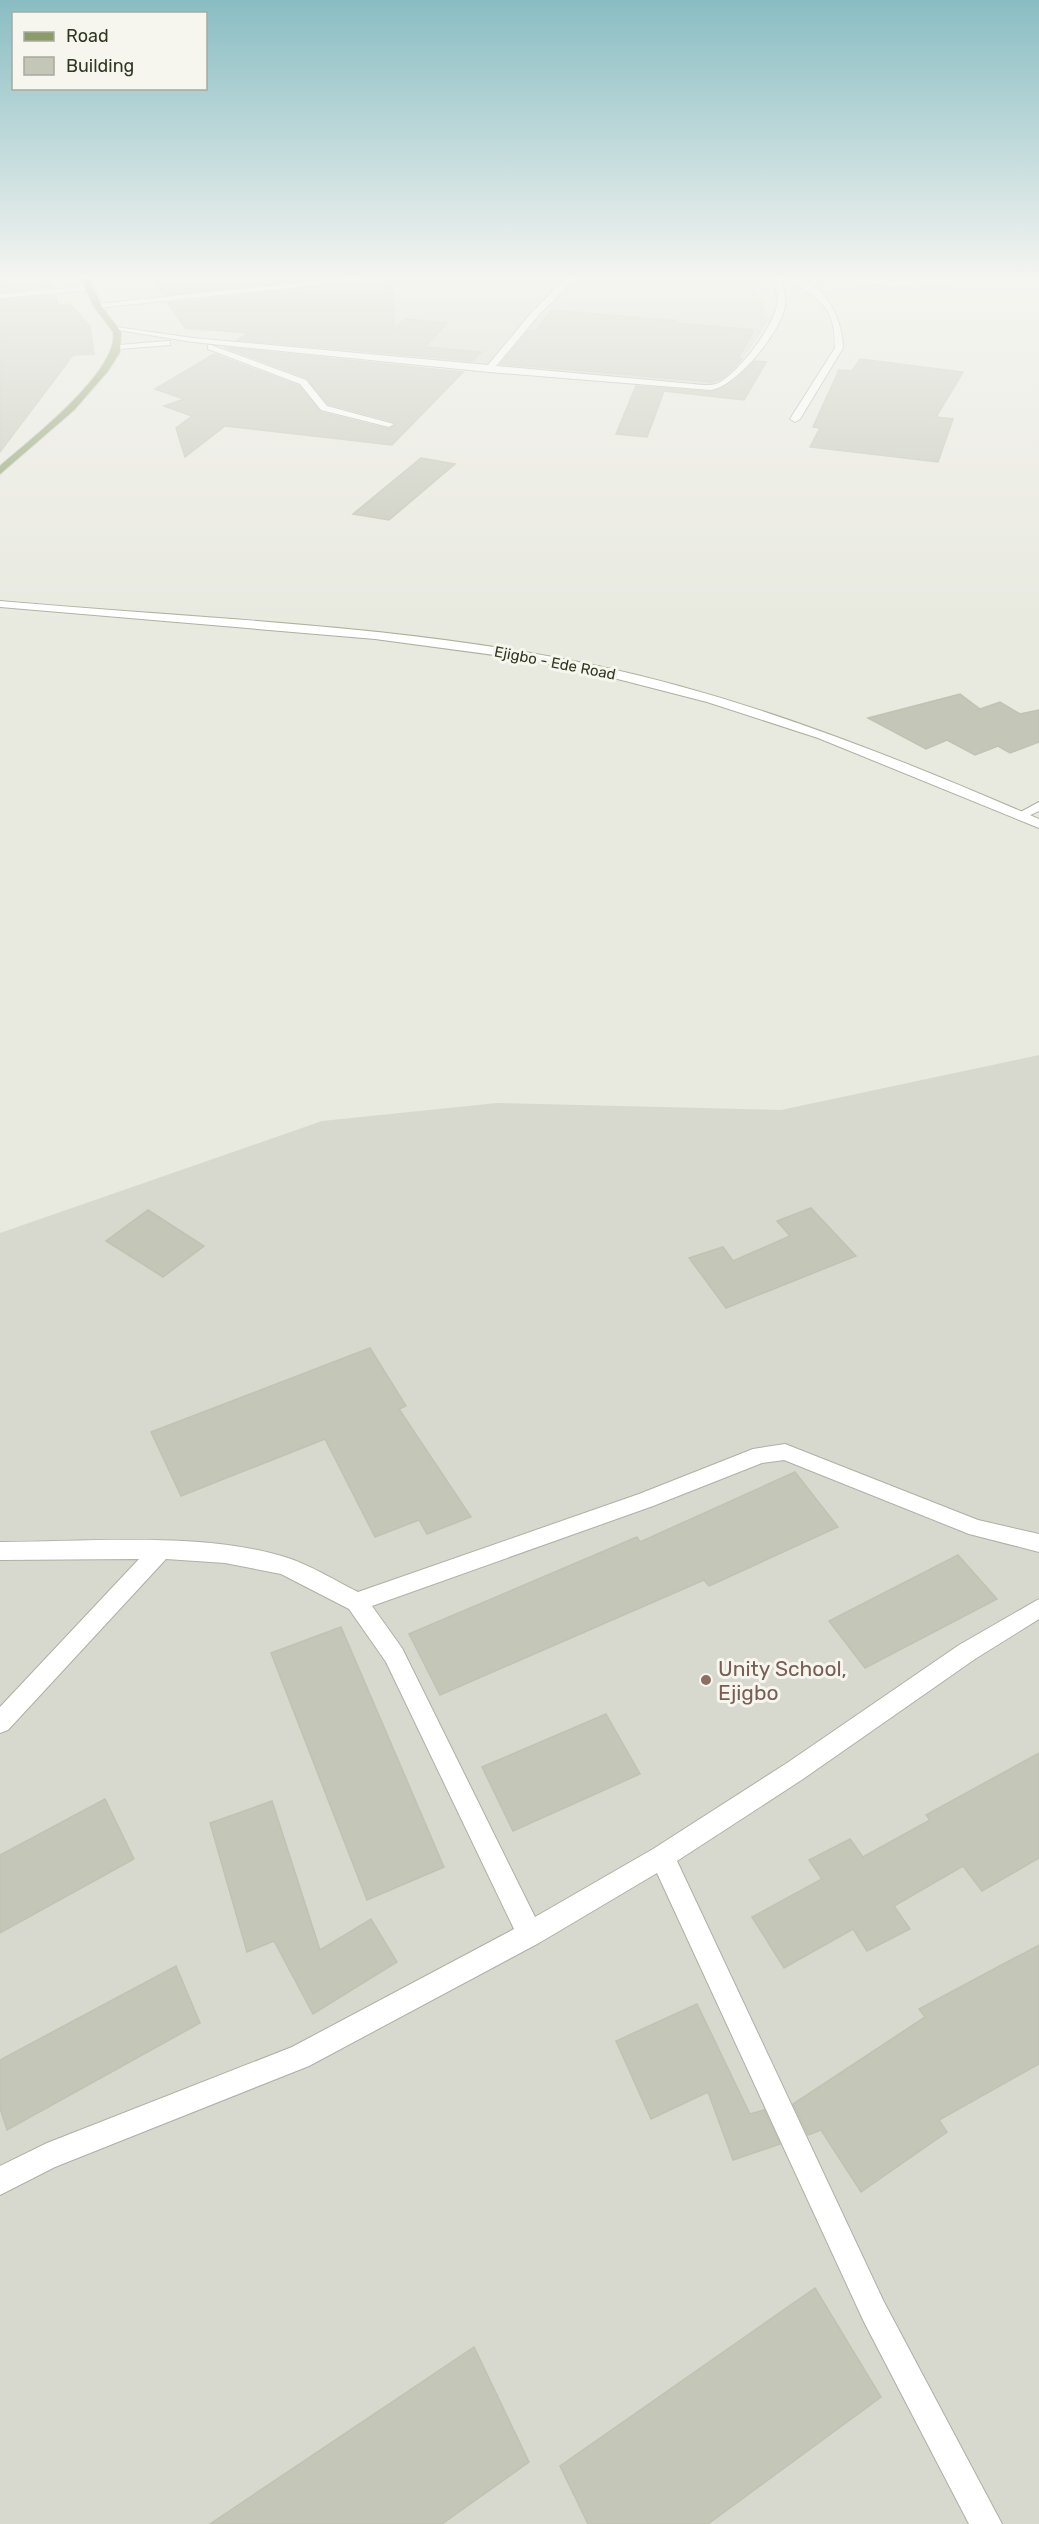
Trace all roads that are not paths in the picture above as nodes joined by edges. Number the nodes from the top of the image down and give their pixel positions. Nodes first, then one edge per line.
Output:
1 (82, 396) edge
2 (313, 396) edge
3 (809, 396) edge
4 (795, 419) dead end
5 (389, 424) dead end
6 (0, 471) edge
7 (0, 606) edge
8 (1039, 806) edge
9 (1020, 816) junction
10 (1039, 824) edge
11 (1039, 1543) edge
12 (161, 1550) junction
13 (0, 1551) edge
14 (357, 1602) junction
15 (1039, 1608) edge
16 (0, 1723) edge
17 (662, 1857) junction
18 (530, 1934) junction
19 (0, 2181) edge
20 (986, 2524) edge

1 - 6 main road
2 - 5 street
3 - 4 street
7 - 9 street, Ejigbo - Ede Road
8 - 9 street
9 - 10 street, Ejigbo - Ede Road
11 - 14 street
12 - 13 street
12 - 14 street
12 - 16 street
14 - 18 street
15 - 17 street
17 - 18 street
17 - 20 street
18 - 19 street

